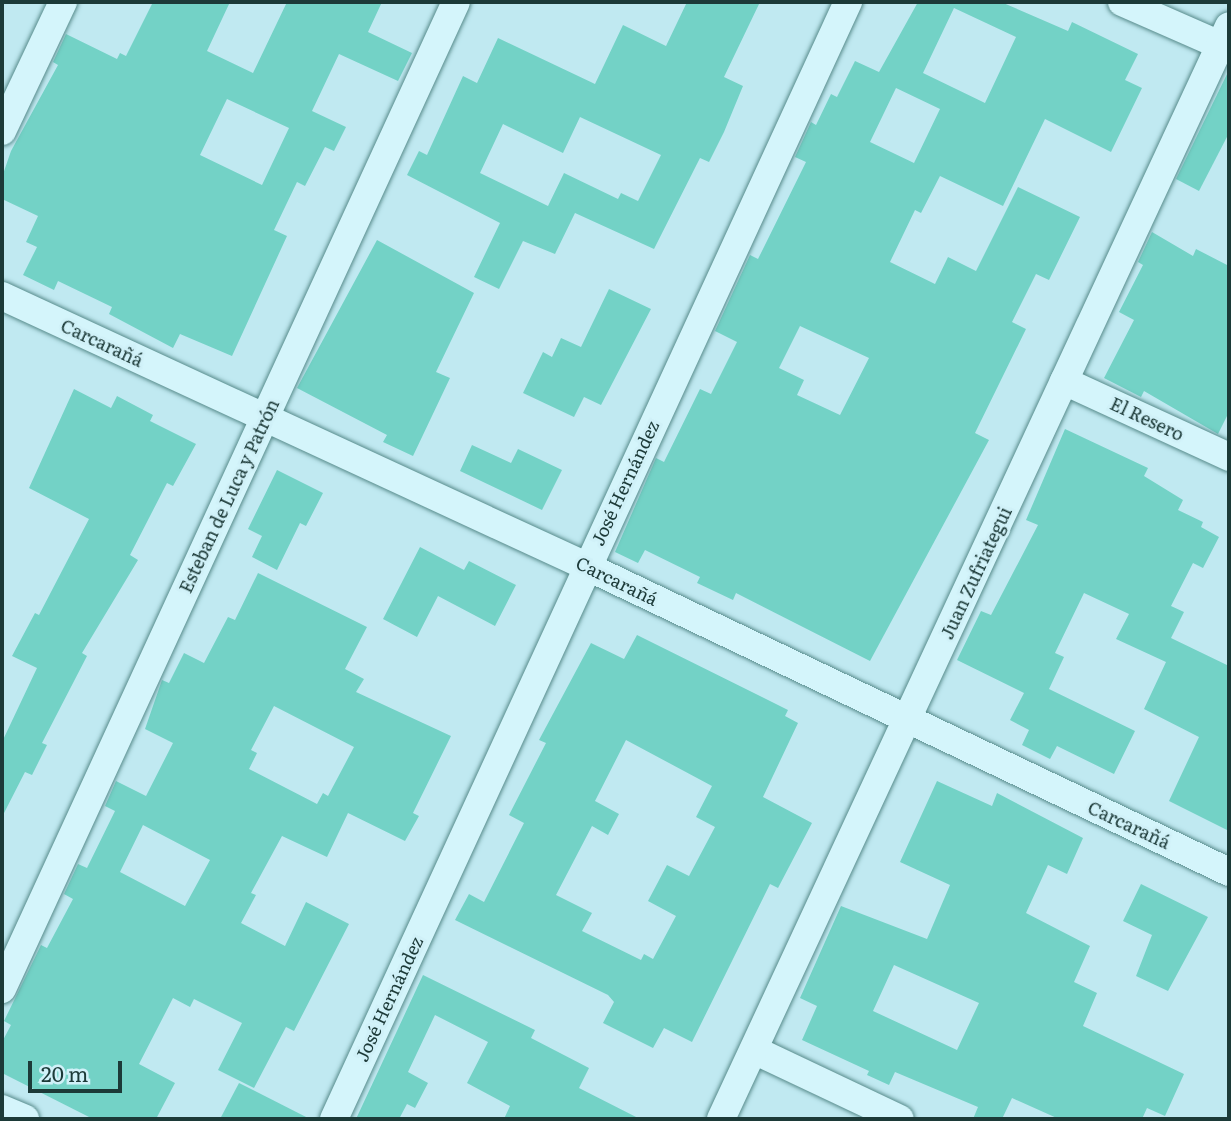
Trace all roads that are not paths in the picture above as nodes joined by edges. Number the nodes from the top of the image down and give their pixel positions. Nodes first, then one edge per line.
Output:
1 (64, 2) edge
2 (456, 2) edge
3 (848, 2) edge
4 (1122, 2) edge
5 (1226, 40) edge
6 (2, 131) edge
7 (2, 296) edge
8 (1064, 381) junction
9 (264, 419) junction
10 (1229, 457) edge
11 (586, 566) junction
12 (907, 721) junction
13 (1229, 872) edge
14 (2, 989) edge
15 (754, 1050) junction
16 (2, 1110) edge
17 (24, 1119) edge
18 (334, 1119) edge
19 (721, 1119) edge
20 (900, 1119) edge

1 - 6 street
2 - 9 street, Esteban de Luca y Patrón
3 - 11 street, José Hernández
4 - 5 street
5 - 8 street, Juan Zufriategui
7 - 9 street, Carcarañá
8 - 10 street, El Resero
8 - 12 street, Juan Zufriategui
9 - 11 street, Carcarañá
9 - 14 street, Esteban de Luca y Patrón
11 - 12 street, Carcarañá
11 - 18 street, José Hernández
12 - 13 street, Carcarañá
12 - 15 street, Juan Zufriategui
15 - 19 street, Juan Zufriategui
15 - 20 street
16 - 17 street

